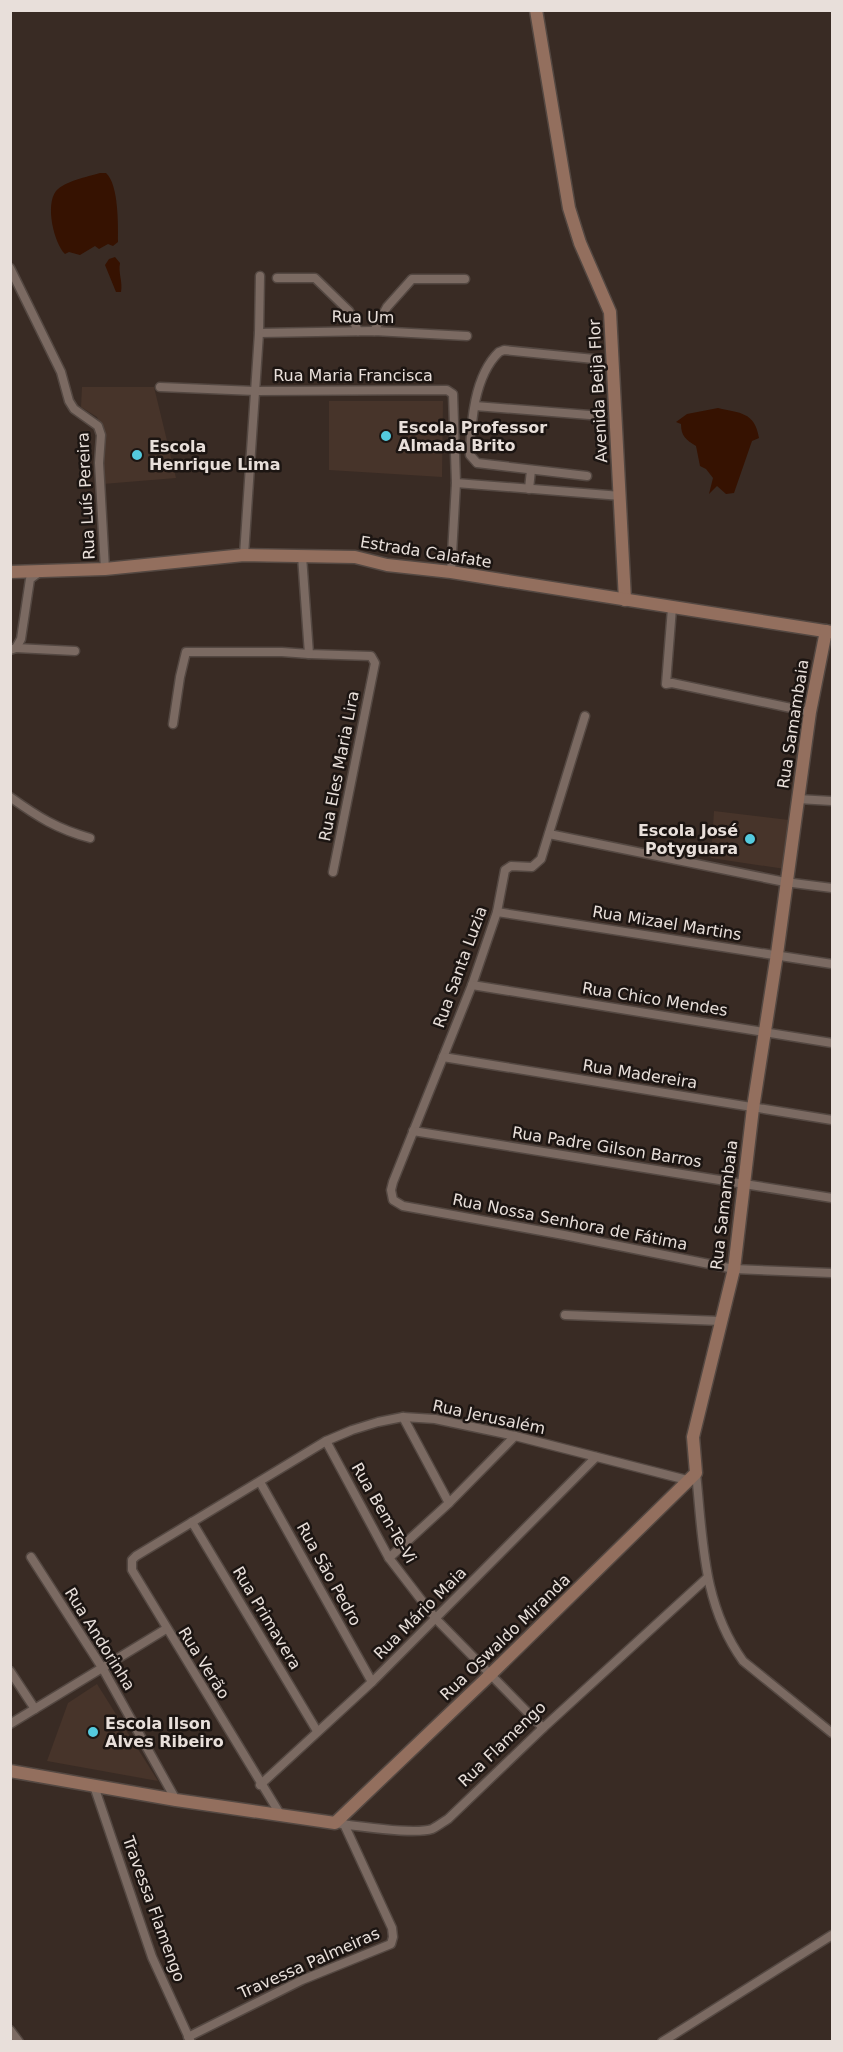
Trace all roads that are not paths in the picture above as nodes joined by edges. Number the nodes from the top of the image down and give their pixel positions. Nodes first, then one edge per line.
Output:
1 (536, 10) edge
2 (10, 268) edge
3 (260, 276) dead end
4 (277, 278) dead end
5 (465, 279) dead end
6 (358, 331) junction
7 (374, 331) junction
8 (259, 333) junction
9 (467, 336) dead end
10 (594, 359) dead end
11 (160, 387) dead end
12 (255, 391) junction
13 (475, 405) junction
14 (602, 416) dead end
15 (531, 470) junction
16 (587, 476) dead end
17 (456, 483) junction
18 (529, 489) junction
19 (621, 496) junction
20 (244, 555) junction
21 (302, 556) junction
22 (105, 569) junction
23 (10, 572) edge
24 (451, 572) junction
25 (38, 573) junction
26 (625, 600) junction
27 (672, 608) junction
28 (829, 632) edge
29 (13, 649) edge
30 (75, 651) dead end
31 (309, 654) junction
32 (810, 712) junction
33 (585, 716) dead end
34 (173, 724) dead end
35 (10, 797) edge
36 (798, 799) junction
37 (832, 801) edge
38 (549, 834) junction
39 (90, 838) dead end
40 (333, 872) dead end
41 (786, 882) junction
42 (832, 888) edge
43 (497, 912) junction
44 (777, 954) junction
45 (832, 964) edge
46 (472, 985) junction
47 (765, 1032) junction
48 (832, 1043) edge
49 (443, 1057) junction
50 (753, 1108) junction
51 (832, 1120) edge
52 (413, 1131) junction
53 (393, 1182) joint
54 (744, 1184) junction
55 (832, 1198) edge
56 (734, 1269) junction
57 (832, 1274) edge
58 (566, 1315) dead end
59 (721, 1321) junction
60 (403, 1417) junction
61 (515, 1436) junction
62 (326, 1441) junction
63 (596, 1457) junction
64 (692, 1476) junction
65 (260, 1482) junction
66 (449, 1503) junction
67 (192, 1522) junction
68 (136, 1556) joint
69 (31, 1557) dead end
70 (389, 1558) junction
71 (707, 1578) junction
72 (436, 1619) junction
73 (166, 1629) junction
74 (103, 1669) junction
75 (10, 1671) edge
76 (490, 1675) junction
77 (372, 1682) junction
78 (35, 1709) junction
79 (10, 1724) edge
80 (543, 1728) junction
81 (317, 1731) junction
82 (832, 1733) edge
83 (10, 1771) edge
84 (260, 1785) junction
85 (94, 1786) junction
86 (176, 1800) junction
87 (280, 1814) junction
88 (340, 1824) junction
89 (832, 1935) edge
90 (10, 2030) edge
91 (189, 2039) edge
92 (20, 2042) edge
93 (662, 2042) edge

1 - 19 street, Avenida Beija Flor
2 - 22 street, Rua Luís Pereira
3 - 8 street
4 - 6 street
5 - 7 street
6 - 7 street, Rua Um
6 - 8 street, Rua Um
7 - 9 street, Rua Um
8 - 12 street
10 - 13 street
11 - 12 street
12 - 17 street, Rua Maria Francisca
12 - 20 street
13 - 14 street
13 - 15 street
15 - 16 street
15 - 18 street
17 - 18 street
17 - 24 street, Rua Maria Francisca
18 - 19 street
19 - 26 street, Avenida Beija Flor
20 - 21 street, Estrada Calafate
20 - 22 street, Estrada Calafate
21 - 24 street, Estrada Calafate
21 - 31 street
22 - 25 street, Estrada Calafate
23 - 25 street, Estrada Calafate
24 - 26 street, Estrada Calafate
25 - 29 street
26 - 27 street, Estrada Calafate
27 - 28 street, Estrada Calafate
27 - 32 street
28 - 32 street, Rua Samambaia
29 - 30 street
31 - 34 street
31 - 40 street, Rua Eles Maria Lira
32 - 36 street, Rua Samambaia
33 - 38 street, Rua Santa Luzia
35 - 39 street
36 - 37 street
36 - 41 street, Rua Samambaia
38 - 41 street
38 - 43 street, Rua Santa Luzia
41 - 42 street
41 - 44 street, Rua Samambaia
43 - 44 street, Rua Mizael Martins
43 - 46 street, Rua Santa Luzia
44 - 45 street, Rua Mizael Martins
44 - 47 street, Rua Samambaia
46 - 47 street, Rua Chico Mendes
46 - 49 street, Rua Santa Luzia
47 - 48 street, Rua Chico Mendes
47 - 50 street, Rua Samambaia
49 - 50 street, Rua Madereira
49 - 52 street, Rua Santa Luzia
50 - 51 street, Rua Madereira
50 - 54 street, Rua Samambaia
52 - 53 street, Rua Santa Luzia
52 - 54 street, Rua Padre Gilson Barros
53 - 56 street, Rua Nossa Senhora de Fátima
54 - 55 street, Rua Padre Gilson Barros
54 - 56 street, Rua Samambaia
56 - 57 street, Rua Nossa Senhora de Fátima
56 - 59 street, Rua Samambaia
58 - 59 street
59 - 64 street, Rua Samambaia
60 - 61 street, Rua Jerusalém
60 - 62 street, Rua Jerusalém
60 - 66 street
61 - 63 street, Rua Jerusalém
61 - 66 street
62 - 65 street, Rua Jerusalém
62 - 70 street, Rua Bem-Te-Vi
63 - 64 street, Rua Jerusalém
63 - 72 street, Rua Mário Maia
64 - 71 street, Rua Samambaia
64 - 76 street, Rua Oswaldo Miranda
65 - 67 street, Rua Jerusalém
65 - 77 street, Rua São Pedro
66 - 70 street
67 - 68 street, Rua Jerusalém
67 - 81 street, Rua Primavera
68 - 73 street, Rua Verão
69 - 74 street, Rua Andorinha
70 - 72 street, Rua Bem-Te-Vi
71 - 80 street, Rua Flamengo
71 - 82 street, Rua Samambaia
72 - 76 street, Rua Bem-Te-Vi
72 - 77 street, Rua Mário Maia
73 - 74 street
73 - 84 street, Rua Verão
74 - 78 street
74 - 86 street, Rua Andorinha
75 - 78 street
76 - 80 street, Rua Bem-Te-Vi
76 - 88 street, Rua Oswaldo Miranda
77 - 81 street, Rua Mário Maia
78 - 79 street
80 - 88 street, Rua Flamengo
81 - 84 street, Rua Mário Maia
83 - 85 street, Rua Flamengo
84 - 87 street, Rua Verão
85 - 86 street, Rua Flamengo
85 - 91 street, Travessa Flamengo
86 - 87 street, Rua Flamengo
87 - 88 street, Rua Flamengo
88 - 91 street, Travessa Palmeiras
89 - 93 street
90 - 92 street

